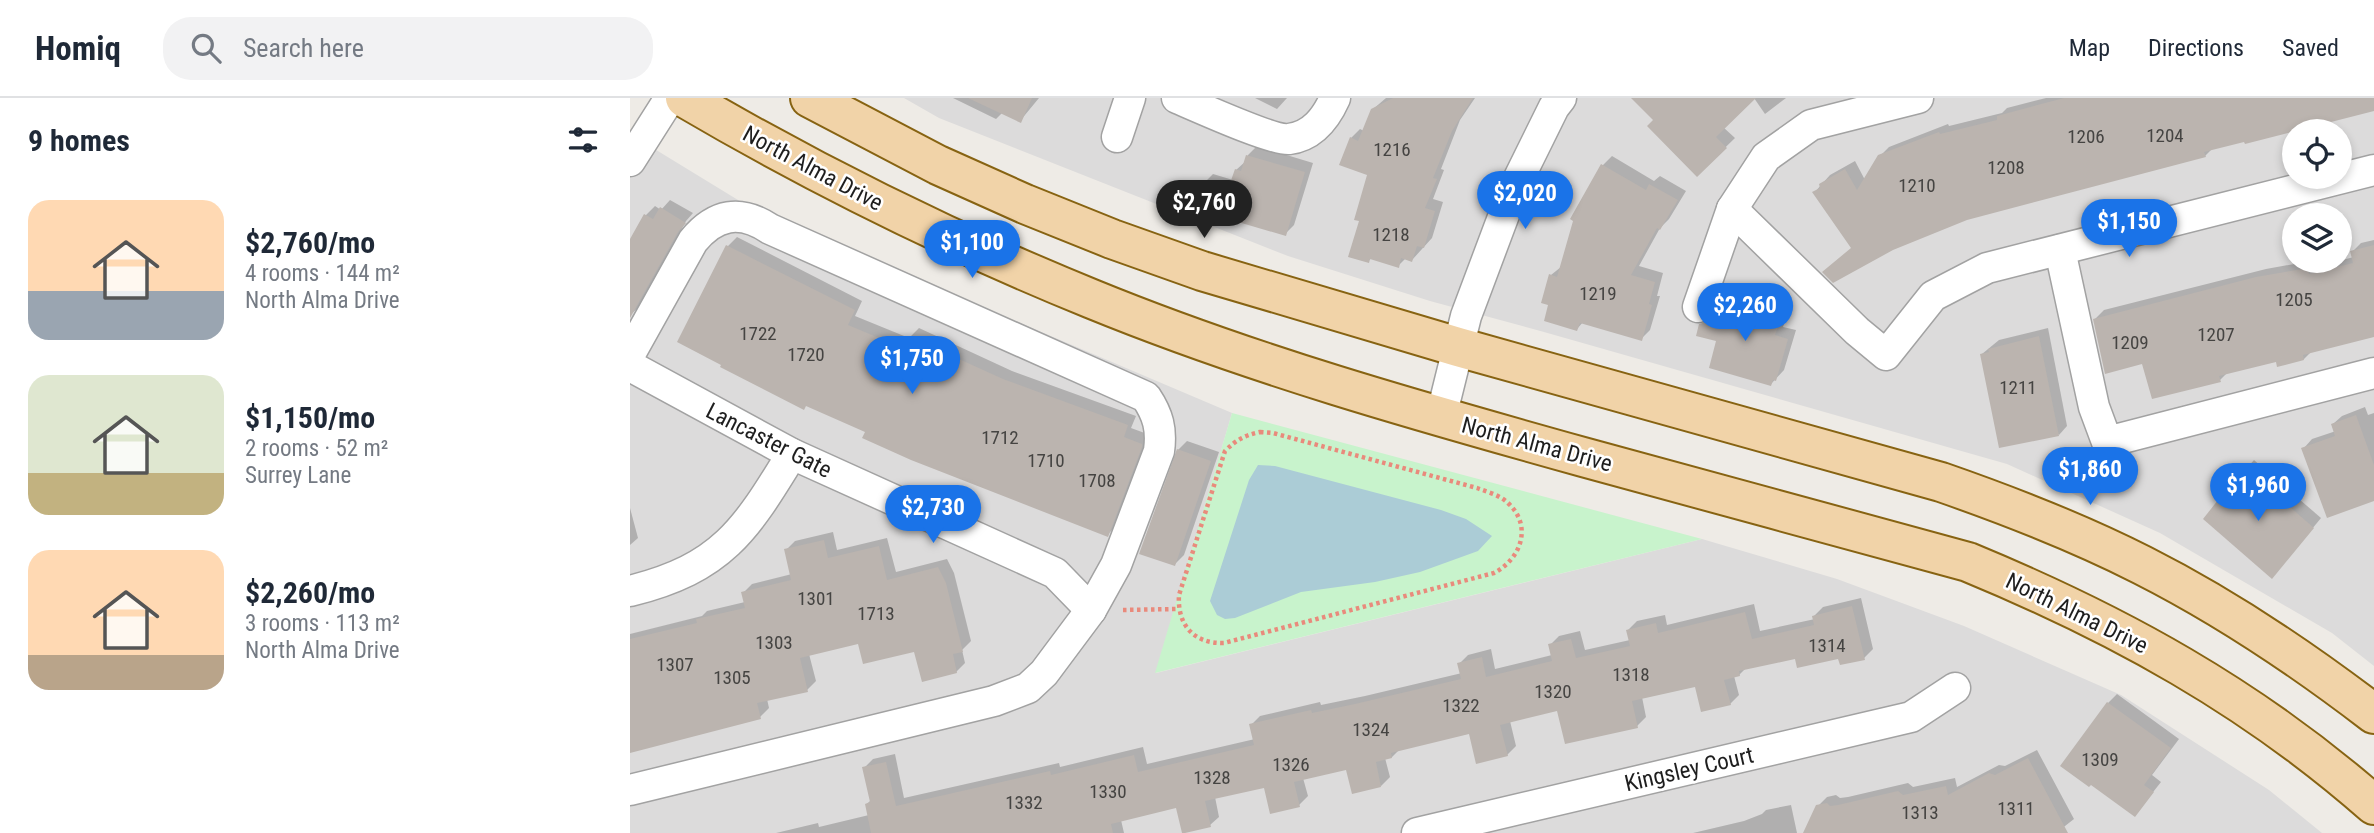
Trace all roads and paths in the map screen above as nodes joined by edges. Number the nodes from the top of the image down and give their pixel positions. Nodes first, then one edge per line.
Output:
1 (670, 98) edge
2 (685, 98) edge
3 (810, 98) edge
4 (1130, 98) edge
5 (1177, 98) edge
6 (1335, 98) edge
7 (1561, 98) edge
8 (1918, 98) edge
9 (1117, 137) dead end
10 (630, 161) edge
11 (2374, 170) edge
12 (1732, 209) junction
13 (2060, 250) junction
14 (1698, 307) dead end
15 (1458, 347) junction
16 (630, 354) edge
17 (630, 366) edge
18 (2374, 373) edge
19 (1441, 417) junction
20 (792, 454) junction
21 (630, 591) edge
22 (1178, 609) junction
23 (1091, 611) junction
24 (1955, 688) dead end
25 (2374, 714) edge
26 (630, 790) edge
27 (2374, 805) edge
28 (1417, 833) edge

1 - 10 street
2 - 19 main road, North Alma Drive
3 - 15 main road
4 - 9 street
5 - 6 street
7 - 15 street
8 - 12 street
11 - 13 street
12 - 13 street
12 - 14 street
13 - 18 street
15 - 19 street
15 - 25 main road
16 - 23 street
17 - 20 street, Lancaster Gate
19 - 27 main road, North Alma Drive
20 - 21 street
20 - 23 street, Lancaster Gate
22 - 22 path
22 - 23 path
23 - 26 street
24 - 28 street, Kingsley Court

